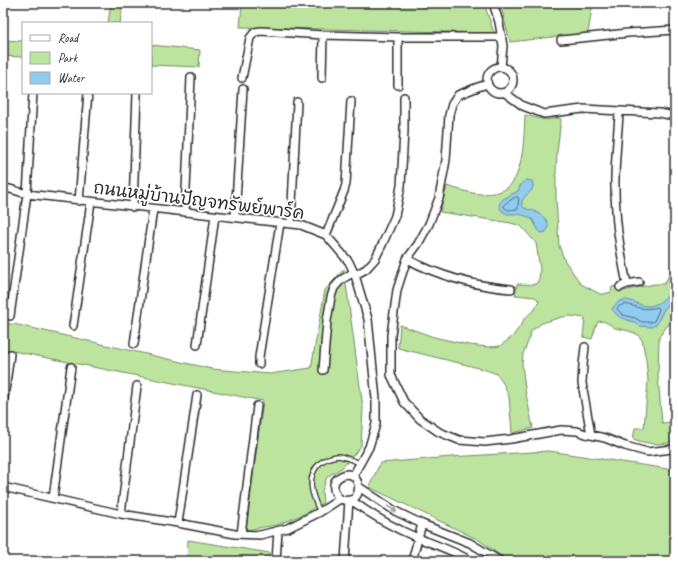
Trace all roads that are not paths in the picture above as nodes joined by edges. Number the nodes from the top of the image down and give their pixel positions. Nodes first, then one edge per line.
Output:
1 (493, 3) edge
2 (675, 30) edge
3 (323, 35) junction
4 (398, 37) junction
5 (502, 37) junction
6 (561, 40) dead end
7 (501, 67) junction
8 (191, 77) dead end
9 (242, 78) dead end
10 (322, 78) dead end
11 (486, 84) junction
12 (398, 85) dead end
13 (244, 89) dead end
14 (505, 93) junction
15 (33, 94) edge
16 (88, 94) edge
17 (137, 94) edge
18 (404, 97) dead end
19 (351, 101) dead end
20 (297, 102) dead end
21 (620, 111) junction
22 (675, 116) edge
23 (3, 187) edge
24 (27, 194) junction
25 (80, 201) junction
26 (91, 202) junction
27 (133, 207) junction
28 (153, 209) junction
29 (185, 212) junction
30 (215, 216) junction
31 (235, 217) junction
32 (280, 223) junction
33 (291, 224) junction
34 (326, 234) junction
35 (407, 259) junction
36 (355, 274) junction
37 (639, 282) dead end
38 (511, 289) dead end
39 (10, 316) dead end
40 (73, 326) dead end
41 (134, 344) dead end
42 (197, 345) dead end
43 (585, 347) dead end
44 (10, 354) dead end
45 (259, 364) dead end
46 (71, 367) dead end
47 (323, 370) dead end
48 (137, 386) dead end
49 (197, 395) dead end
50 (3, 406) edge
51 (258, 406) dead end
52 (591, 435) junction
53 (675, 448) edge
54 (360, 463) junction
55 (353, 476) junction
56 (3, 487) edge
57 (359, 488) junction
58 (54, 498) junction
59 (340, 499) junction
60 (350, 500) junction
61 (320, 512) junction
62 (121, 514) junction
63 (178, 523) junction
64 (422, 524) junction
65 (433, 528) junction
66 (278, 531) junction
67 (241, 534) junction
68 (418, 538) junction
69 (428, 541) junction
70 (276, 561) edge
71 (344, 561) edge
72 (412, 561) edge
73 (471, 561) edge
74 (500, 561) edge

1 - 5 street
2 - 6 street
3 - 4 street
3 - 9 street
3 - 10 street
4 - 5 street
4 - 12 street
5 - 7 street
7 - 11 street
7 - 14 street
8 - 29 street
11 - 14 street
11 - 35 street
13 - 31 street
14 - 21 street
15 - 24 street
16 - 25 street
17 - 27 street
18 - 36 street
19 - 34 street
20 - 33 street
21 - 22 street
21 - 37 street
23 - 24 street, ถนนหมู่บ้านปัญจทรัพย์พาร์ค
24 - 25 street, ถนนหมู่บ้านปัญจทรัพย์พาร์ค
24 - 39 street
25 - 26 street, ถนนหมู่บ้านปัญจทรัพย์พาร์ค
26 - 27 street, ถนนหมู่บ้านปัญจทรัพย์พาร์ค
26 - 40 street
27 - 28 street, ถนนหมู่บ้านปัญจทรัพย์พาร์ค
28 - 29 street, ถนนหมู่บ้านปัญจทรัพย์พาร์ค
28 - 41 street
29 - 30 street, ถนนหมู่บ้านปัญจทรัพย์พาร์ค
30 - 31 street, ถนนหมู่บ้านปัญจทรัพย์พาร์ค
30 - 42 street
31 - 32 street, ถนนหมู่บ้านปัญจทรัพย์พาร์ค
32 - 33 street, ถนนหมู่บ้านปัญจทรัพย์พาร์ค
32 - 45 street
33 - 34 street, ถนนหมู่บ้านปัญจทรัพย์พาร์ค
34 - 36 street
35 - 38 street
35 - 52 street
36 - 47 street
36 - 54 street
43 - 52 street
44 - 50 street
46 - 58 street
48 - 62 street
49 - 63 street
51 - 67 street
52 - 53 street
54 - 55 street
54 - 61 lane
55 - 57 street
55 - 59 street
56 - 58 street
57 - 60 street
57 -> 64 street
58 - 62 street
59 - 60 street
59 - 61 street
60 - 68 street
60 - 71 street
61 - 66 street
62 - 63 street
63 - 67 street
64 - 65 street
64 - 68 street
65 - 69 street
65 - 74 street
66 - 67 street
66 - 70 street
68 - 69 street
68 - 72 street
69 - 73 street

